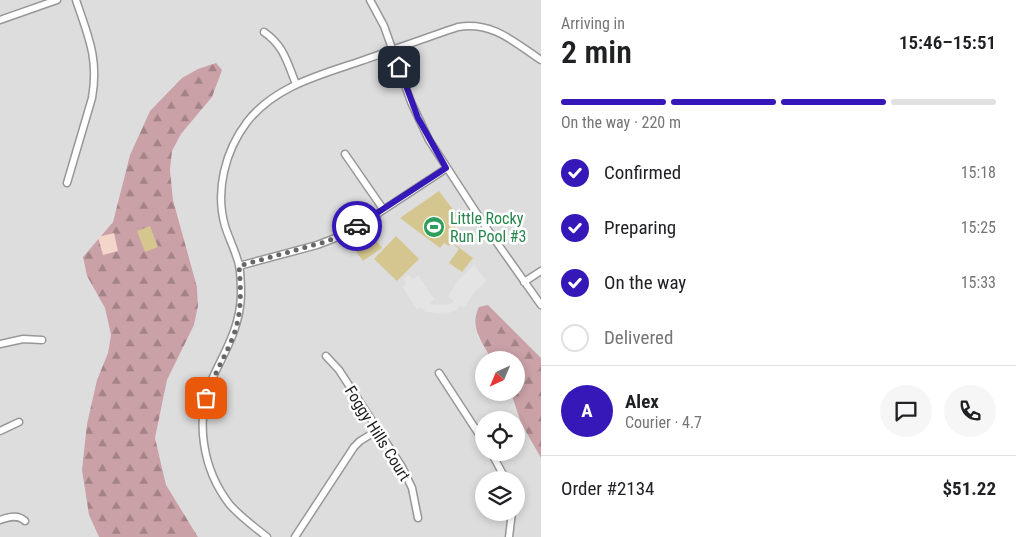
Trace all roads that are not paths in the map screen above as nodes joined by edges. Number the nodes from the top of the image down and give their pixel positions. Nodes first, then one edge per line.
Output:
1 (57, 0) edge
2 (76, 0) edge
3 (370, 0) edge
4 (0, 20) edge
5 (264, 32) dead end
6 (392, 50) junction
7 (541, 60) edge
8 (296, 84) junction
9 (345, 154) dead end
10 (446, 168) junction
11 (67, 183) dead end
12 (383, 209) junction
13 (239, 266) junction
14 (541, 271) edge
15 (524, 282) junction
16 (541, 305) edge
17 (42, 340) dead end
18 (0, 344) edge
19 (326, 356) dead end
20 (439, 374) dead end
21 (19, 422) dead end
22 (475, 428) edge
23 (378, 430) junction
24 (0, 431) edge
25 (418, 518) dead end
26 (0, 520) edge
27 (25, 521) dead end
28 (511, 521) edge
29 (267, 537) edge
30 (295, 537) edge
31 (509, 537) edge

1 - 4 street
2 - 11 street
3 - 6 street
5 - 8 street
6 - 7 street
6 - 8 street
6 - 10 street
8 - 13 street
9 - 12 street
10 - 12 street
10 - 15 street
12 - 13 street
13 - 29 street
14 - 15 street
15 - 16 street
17 - 18 street
19 - 23 street, Foggy Hills Court
20 - 22 street
21 - 24 street
23 - 25 street, Foggy Hills Court
23 - 30 street
26 - 27 street
28 - 31 street

